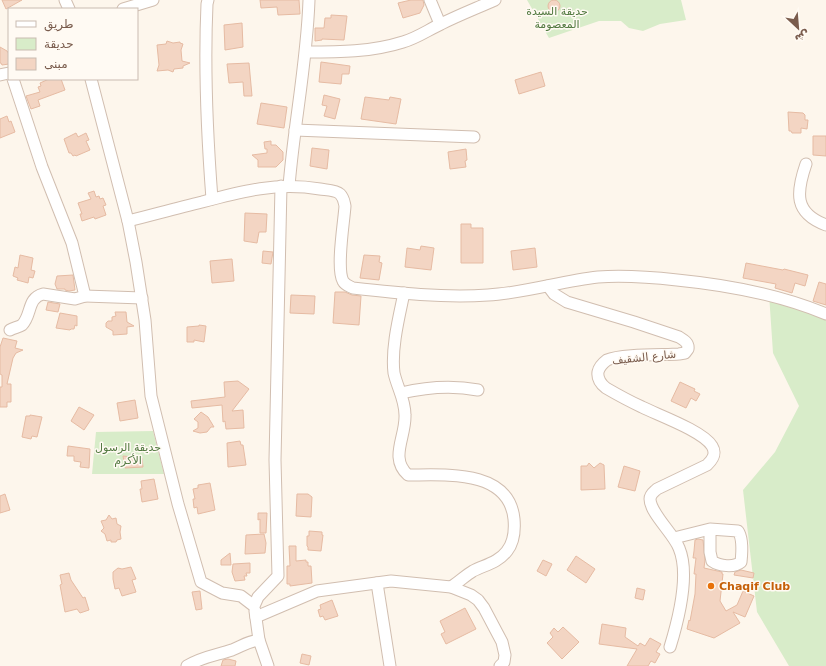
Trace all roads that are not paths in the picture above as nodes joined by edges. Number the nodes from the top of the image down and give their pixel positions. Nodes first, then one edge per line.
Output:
1 (154, 0) edge
2 (208, 0) edge
3 (309, 0) edge
4 (430, 0) edge
5 (495, 0) edge
6 (126, 8) edge
7 (440, 24) junction
8 (306, 52) junction
9 (13, 80) edge
10 (91, 80) edge
11 (295, 130) junction
12 (474, 137) dead end
13 (806, 164) dead end
14 (285, 186) junction
15 (212, 199) junction
16 (128, 221) junction
17 (826, 225) edge
18 (548, 286) junction
19 (404, 293) junction
20 (85, 296) junction
21 (142, 298) junction
22 (826, 314) edge
23 (10, 330) dead end
24 (478, 390) dead end
25 (401, 393) junction
26 (710, 530) dead end
27 (674, 538) junction
28 (377, 582) junction
29 (451, 587) junction
30 (255, 612) junction
31 (259, 640) junction
32 (670, 647) dead end
33 (187, 666) edge
34 (268, 666) edge
35 (390, 666) edge
36 (500, 666) edge

1 - 6 street
2 - 15 street
3 - 8 street
4 - 7 street
5 - 7 street
7 - 8 street
8 - 11 street
9 - 20 street
10 - 16 street
11 - 12 street
11 - 14 street
13 - 17 street
14 - 15 street
14 - 19 street
14 - 30 street
15 - 16 street
16 - 21 street
18 - 19 street
18 - 22 street
18 - 27 street, شارع الشقيف
19 - 25 street
20 - 21 street
20 - 23 street
21 - 30 street
24 - 25 street
25 - 29 street
26 - 27 street
27 - 32 street, شارع الشقيف
28 - 29 street
28 - 30 street
28 - 35 street
29 - 36 street
30 - 31 street
31 - 33 street
31 - 34 street

